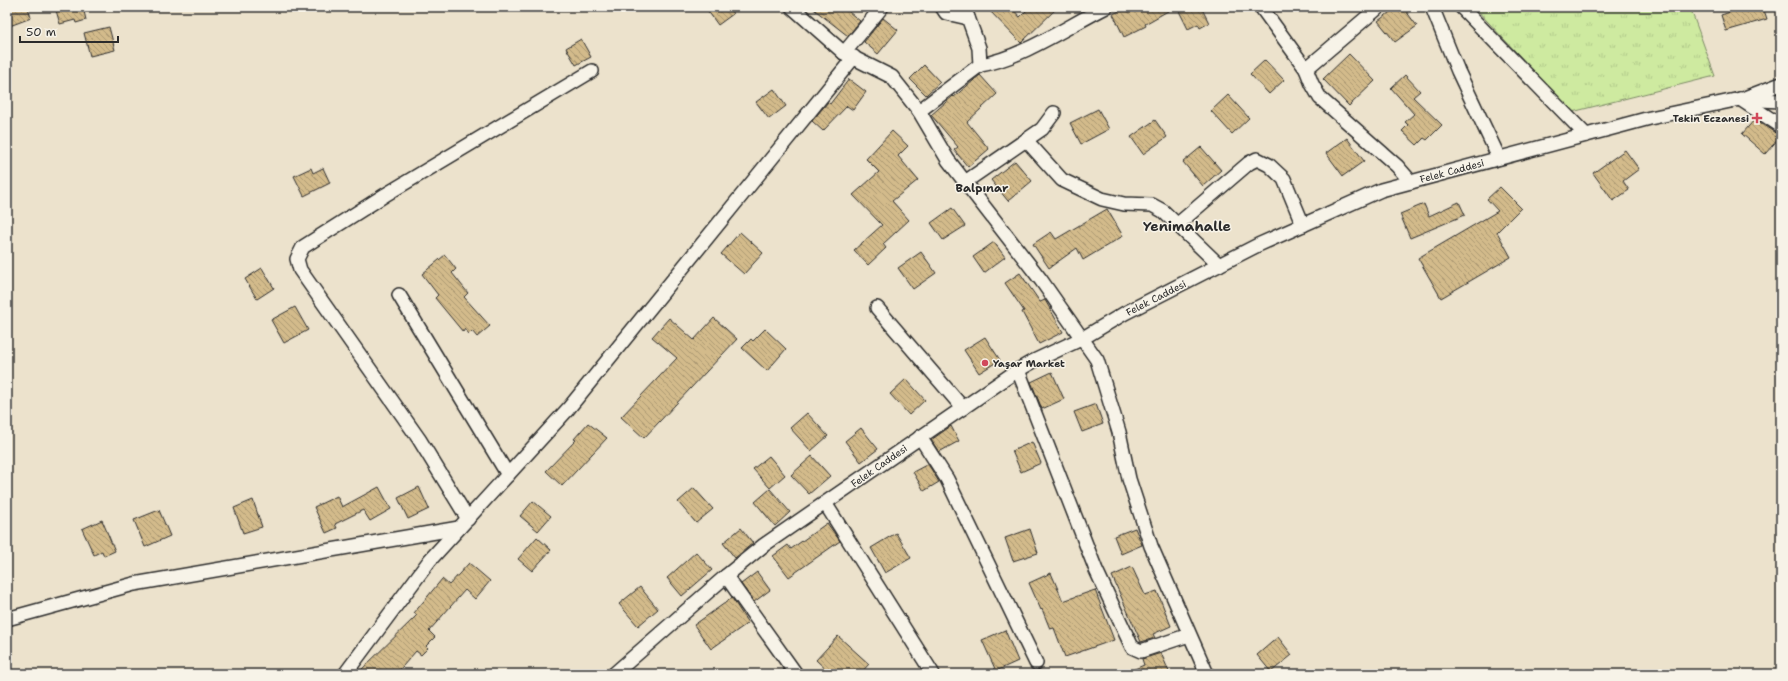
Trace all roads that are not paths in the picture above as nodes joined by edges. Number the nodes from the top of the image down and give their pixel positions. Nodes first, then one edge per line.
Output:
1 (792, 7) edge
2 (882, 7) edge
3 (942, 7) edge
4 (1106, 7) edge
5 (1261, 7) edge
6 (1379, 7) edge
7 (1432, 7) edge
8 (1461, 7) edge
9 (967, 12) edge
10 (849, 55) junction
11 (980, 65) junction
12 (1306, 69) junction
13 (592, 71) dead end
14 (1781, 84) edge
15 (1740, 99) junction
16 (1781, 101) edge
17 (919, 111) junction
18 (1054, 113) dead end
19 (1781, 126) edge
20 (1586, 135) junction
21 (1026, 140) junction
22 (1499, 158) junction
23 (965, 182) junction
24 (1411, 182) junction
25 (1178, 224) junction
26 (1303, 225) junction
27 (1219, 265) junction
28 (398, 295) dead end
29 (877, 308) dead end
30 (1083, 338) junction
31 (1018, 370) junction
32 (963, 408) junction
33 (920, 437) junction
34 (508, 475) junction
35 (824, 503) junction
36 (464, 523) junction
37 (726, 576) junction
38 (7, 619) edge
39 (1190, 635) junction
40 (1036, 663) dead end
41 (345, 674) edge
42 (614, 674) edge
43 (796, 674) edge
44 (933, 674) edge
45 (1207, 674) edge

1 - 10 street
2 - 10 street
3 - 9 street
4 - 11 street
5 - 12 street
6 - 12 street
7 - 22 street
8 - 20 street
9 - 11 street
10 - 17 street
10 - 34 street
11 - 17 street
12 - 24 street
13 - 36 street
14 - 15 street
15 - 16 street, Felek Caddesi
15 - 19 street
15 - 20 street, Felek Caddesi
17 - 23 street
18 - 21 street
20 - 22 street, Felek Caddesi
21 - 23 street
21 - 25 street
22 - 24 street, Felek Caddesi
23 - 30 street
24 - 26 street, Felek Caddesi
25 - 26 street
25 - 27 street
26 - 27 street, Felek Caddesi
27 - 30 street, Felek Caddesi
28 - 34 street
29 - 32 street
30 - 31 street, Felek Caddesi
30 - 39 street
31 - 32 street, Felek Caddesi
31 - 39 street
32 - 33 street, Felek Caddesi
33 - 35 street, Felek Caddesi
33 - 40 street
34 - 36 street
35 - 37 street, Felek Caddesi
35 - 44 street
36 - 38 street
36 - 41 street
37 - 42 street, Felek Caddesi
37 - 43 street
39 - 45 street

